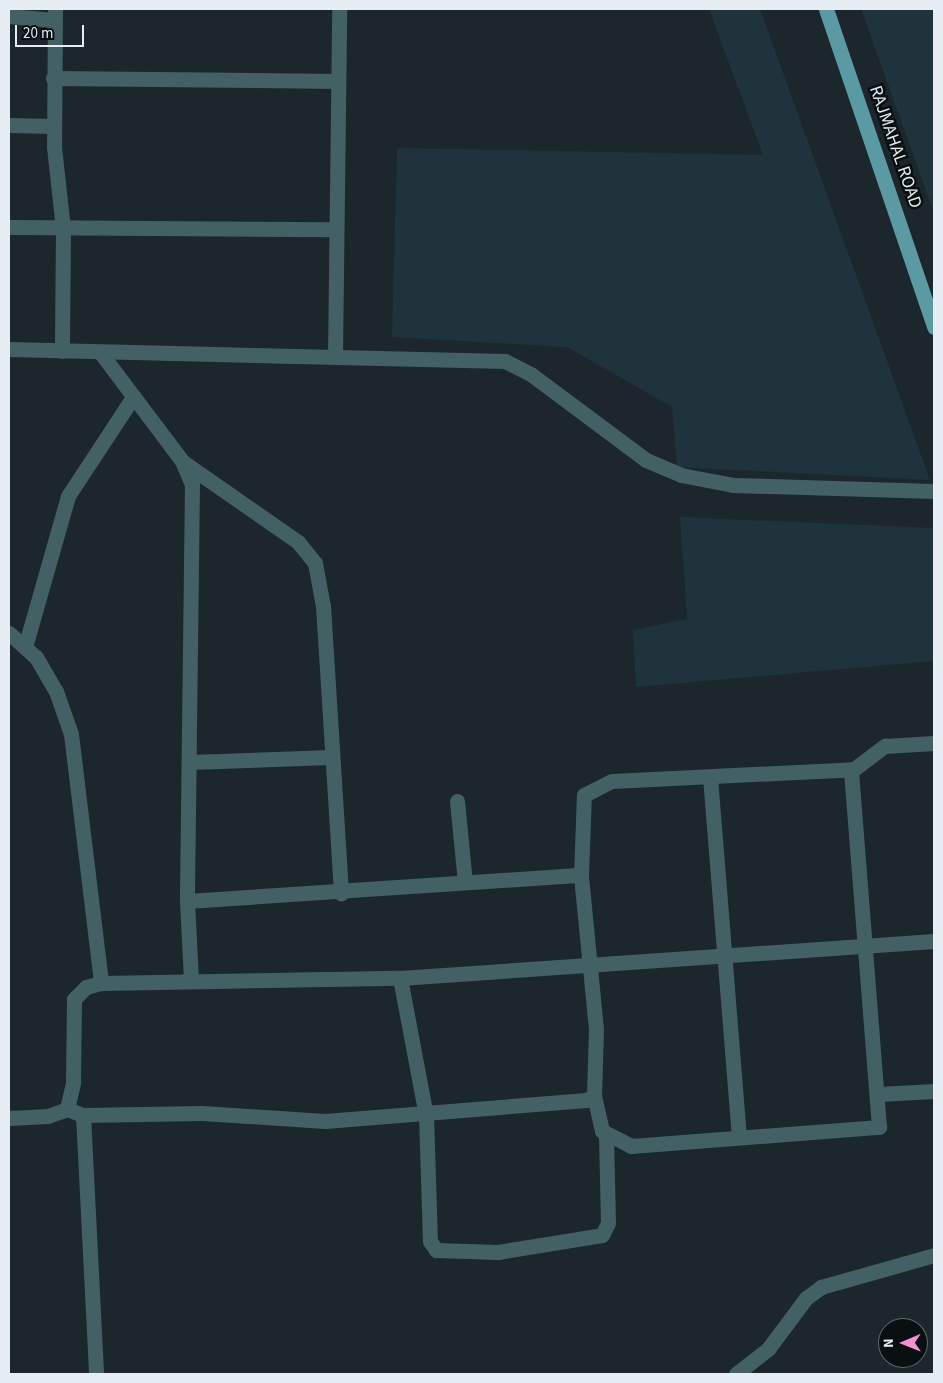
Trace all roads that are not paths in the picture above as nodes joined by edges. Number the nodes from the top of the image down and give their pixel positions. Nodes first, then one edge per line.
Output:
1 (339, 9) edge
2 (826, 9) edge
3 (55, 15) edge
4 (9, 16) edge
5 (53, 78) junction
6 (336, 81) junction
7 (9, 126) edge
8 (54, 126) junction
9 (9, 226) edge
10 (63, 228) junction
11 (336, 229) junction
12 (934, 327) edge
13 (9, 349) edge
14 (62, 351) junction
15 (100, 352) junction
16 (335, 356) junction
17 (133, 397) junction
18 (182, 461) junction
19 (934, 491) edge
20 (9, 633) edge
21 (25, 647) junction
22 (934, 743) edge
23 (330, 757) junction
24 (190, 762) junction
25 (850, 769) junction
26 (710, 777) junction
27 (457, 801) dead end
28 (581, 875) junction
29 (465, 882) junction
30 (341, 893) junction
31 (187, 901) junction
32 (934, 941) edge
33 (864, 946) junction
34 (722, 957) junction
35 (591, 964) junction
36 (400, 978) junction
37 (191, 981) junction
38 (101, 983) junction
39 (934, 1091) edge
40 (879, 1094) junction
41 (594, 1096) junction
42 (67, 1109) junction
43 (83, 1115) junction
44 (426, 1116) junction
45 (9, 1118) edge
46 (606, 1134) junction
47 (738, 1137) junction
48 (934, 1255) edge
49 (96, 1374) edge
50 (736, 1374) edge

1 - 6 street
2 - 12 main road, RAJMAHAL ROAD
3 - 4 street
3 - 5 street
5 - 6 street
5 - 8 street
6 - 11 street
7 - 8 street
8 - 10 street
9 - 10 street
10 - 11 street
10 - 14 street
11 - 16 street
13 - 14 street
14 - 15 street
15 - 16 street
15 - 17 street
16 - 19 street
17 - 18 street
17 - 21 street
18 - 23 street
18 - 24 street
20 - 21 street
21 - 38 street
22 - 25 street
23 - 24 street
23 - 30 street
24 - 31 street
25 - 26 street
25 - 33 street
26 - 28 street
26 - 34 street
27 - 29 street
28 - 29 street
28 - 35 street
29 - 30 street
30 - 31 street
31 - 37 street
32 - 33 street
33 - 34 street
33 - 40 street
34 - 35 street
34 - 47 street
35 - 36 street
35 - 41 street
36 - 37 street
36 - 44 street
37 - 38 street
38 - 42 street
39 - 40 street
40 - 47 street
41 - 44 street
41 - 46 street
42 - 43 street
42 - 45 street
43 - 44 street
43 - 49 street
44 - 46 street
46 - 47 street
48 - 50 street

